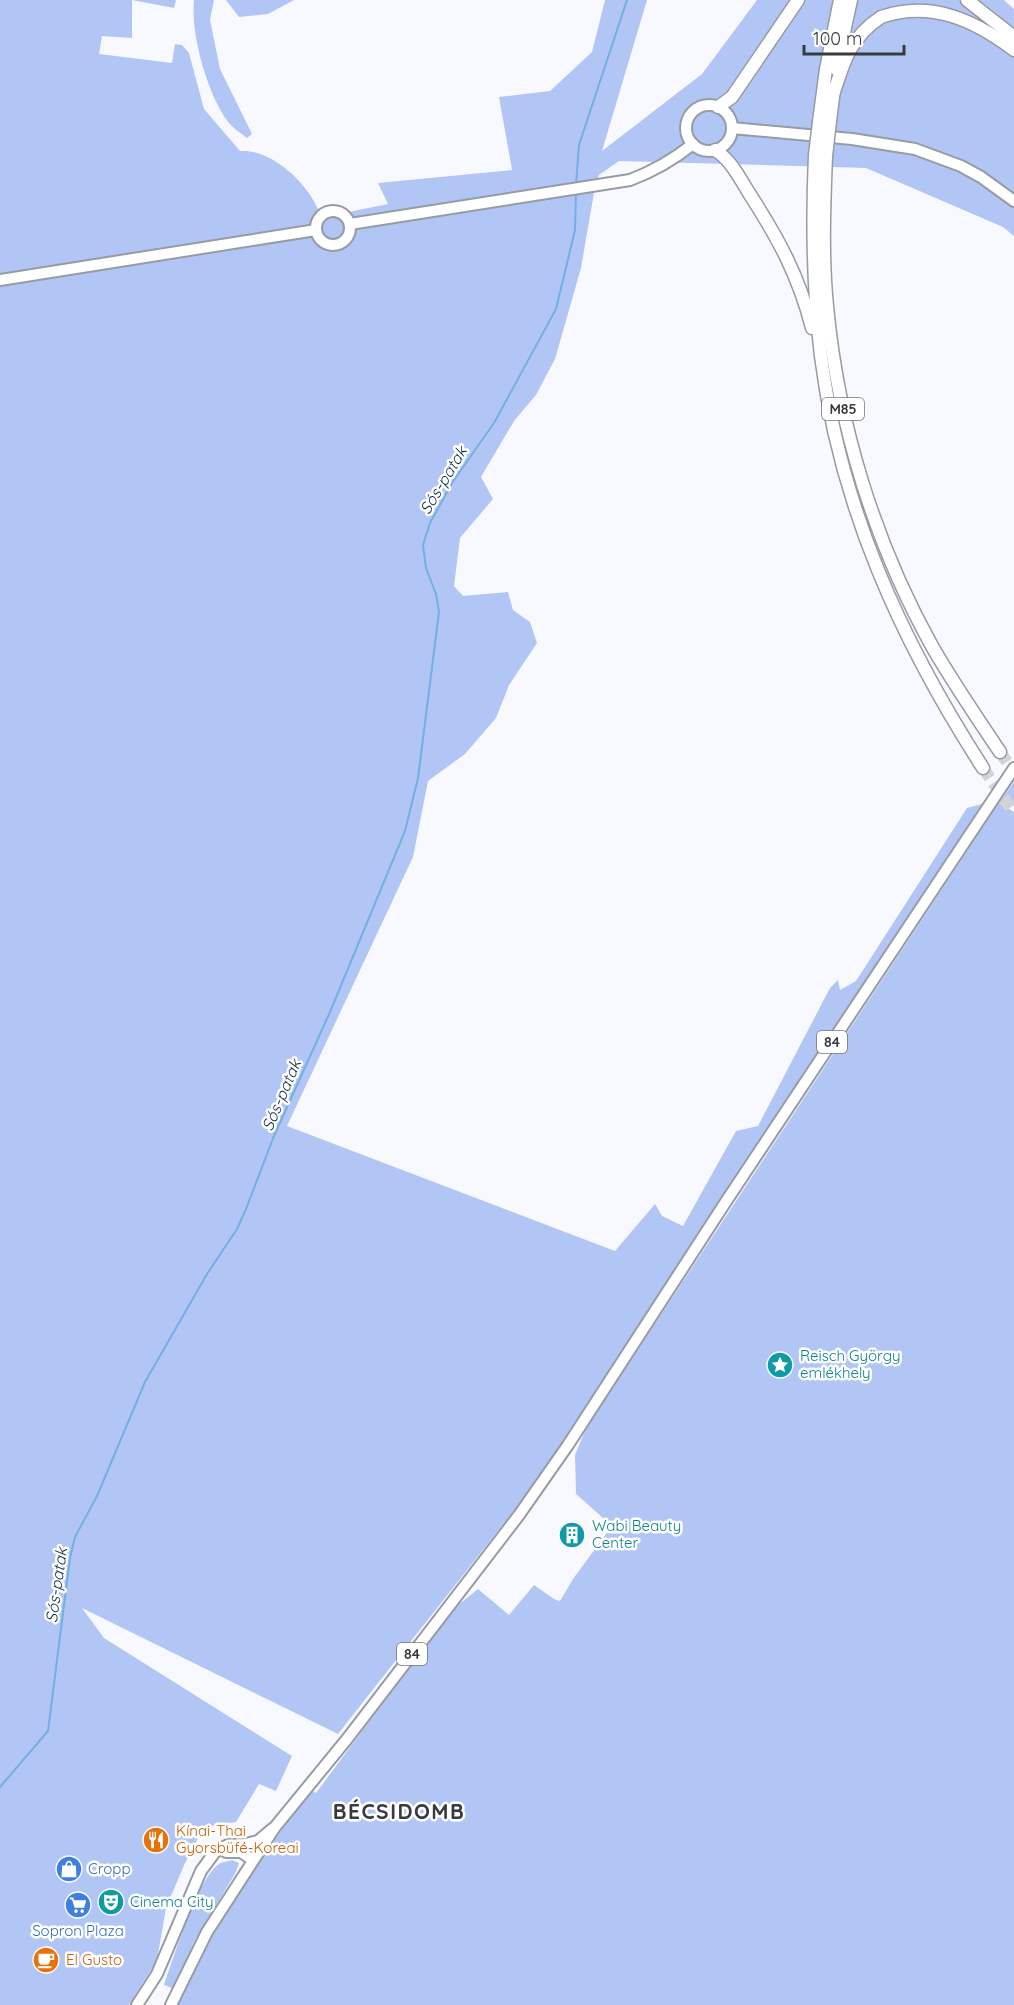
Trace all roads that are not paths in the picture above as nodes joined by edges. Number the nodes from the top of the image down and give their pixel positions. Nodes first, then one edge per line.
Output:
1 (798, 0) edge
2 (840, 0) edge
3 (851, 0) edge
4 (967, 0) edge
5 (1014, 37) edge
6 (1014, 50) edge
7 (832, 97) junction
8 (718, 107) junction
9 (824, 122) junction
10 (732, 128) junction
11 (693, 144) junction
12 (715, 150) junction
13 (820, 156) junction
14 (1014, 201) edge
15 (350, 224) junction
16 (316, 230) junction
17 (0, 280) edge
18 (821, 356) junction
19 (1000, 752) tunnel mouth
20 (983, 768) tunnel mouth
21 (1014, 768) edge
22 (275, 1827) junction
23 (237, 1847) junction
24 (253, 1860) junction
25 (239, 1880) junction
26 (137, 2005) edge
27 (171, 2005) edge

1 - 8 highway
2 - 9 highway, M85
3 - 7 highway, M85
4 - 5 highway
6 - 7 highway
7 - 9 highway, M85
8 - 10 main road
8 - 11 main road
9 - 13 highway, M85, bridge
10 - 12 main road
10 - 14 main road
11 - 12 main road
11 - 15 main road
12 - 18 highway
13 - 18 highway, M85
13 - 19 highway, M85
15 - 16 main road
15 - 16 main road
16 - 17 main road
18 - 20 highway, M85
21 - 22 main road, 84
22 - 23 main road
22 - 24 main road, 84
23 - 24 main road
23 - 25 main road
23 - 26 main road
24 - 25 main road, 84
25 - 27 main road, 84

